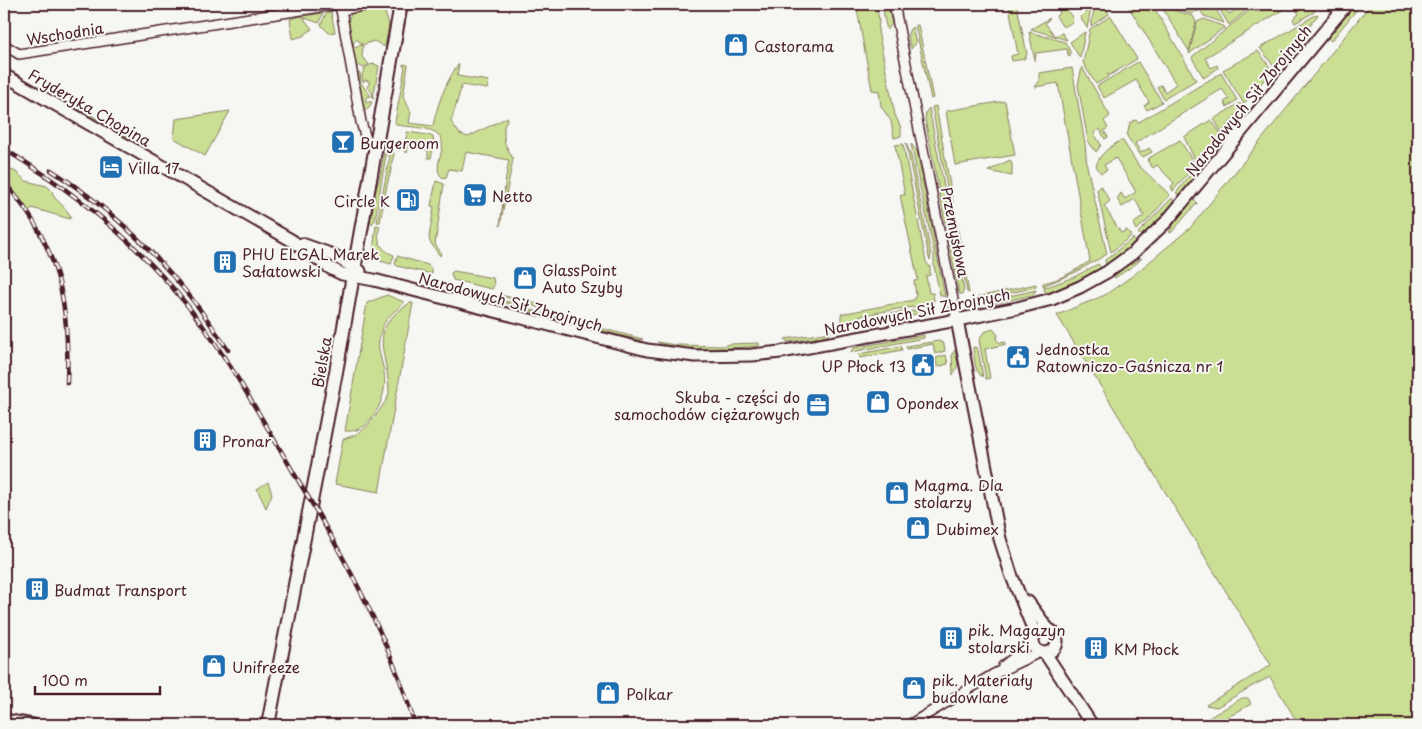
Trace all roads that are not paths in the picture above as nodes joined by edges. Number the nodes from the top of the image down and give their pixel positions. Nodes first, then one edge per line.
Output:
1 (374, 4) edge
2 (401, 4) edge
3 (894, 4) edge
4 (1330, 4) edge
5 (340, 6) edge
6 (1344, 7) edge
7 (4, 45) edge
8 (4, 75) edge
9 (361, 122) junction
10 (379, 128) junction
11 (375, 149) junction
12 (353, 272) junction
13 (957, 320) junction
14 (1016, 583) junction
15 (1048, 629) junction
16 (1038, 646) junction
17 (1056, 647) junction
18 (1071, 691) junction
19 (4, 720) edge
20 (33, 725) edge
21 (268, 725) edge
22 (910, 725) edge
23 (1092, 725) edge

1 - 5 street, Wschodnia
2 - 10 main road, Bielska
3 - 13 street, Przemysłowa
4 - 6 street
5 - 7 street, Wschodnia
5 - 9 street
6 - 13 street, Narodowych Sił Zbrojnych
8 - 12 street, Fryderyka Chopina
9 - 10 street
9 - 11 street
10 - 11 main road, Bielska
11 - 12 main road, Bielska
12 - 13 street, Narodowych Sił Zbrojnych
12 - 21 main road, Bielska
13 - 14 street, Przemysłowa
14 - 15 street, Przemysłowa
14 - 16 street, Przemysłowa
15 - 16 street
15 - 17 street
16 - 17 street
16 - 18 street, Przemysłowa
16 - 22 street
17 - 18 street, Przemysłowa
18 - 23 street, Przemysłowa
19 - 20 street

